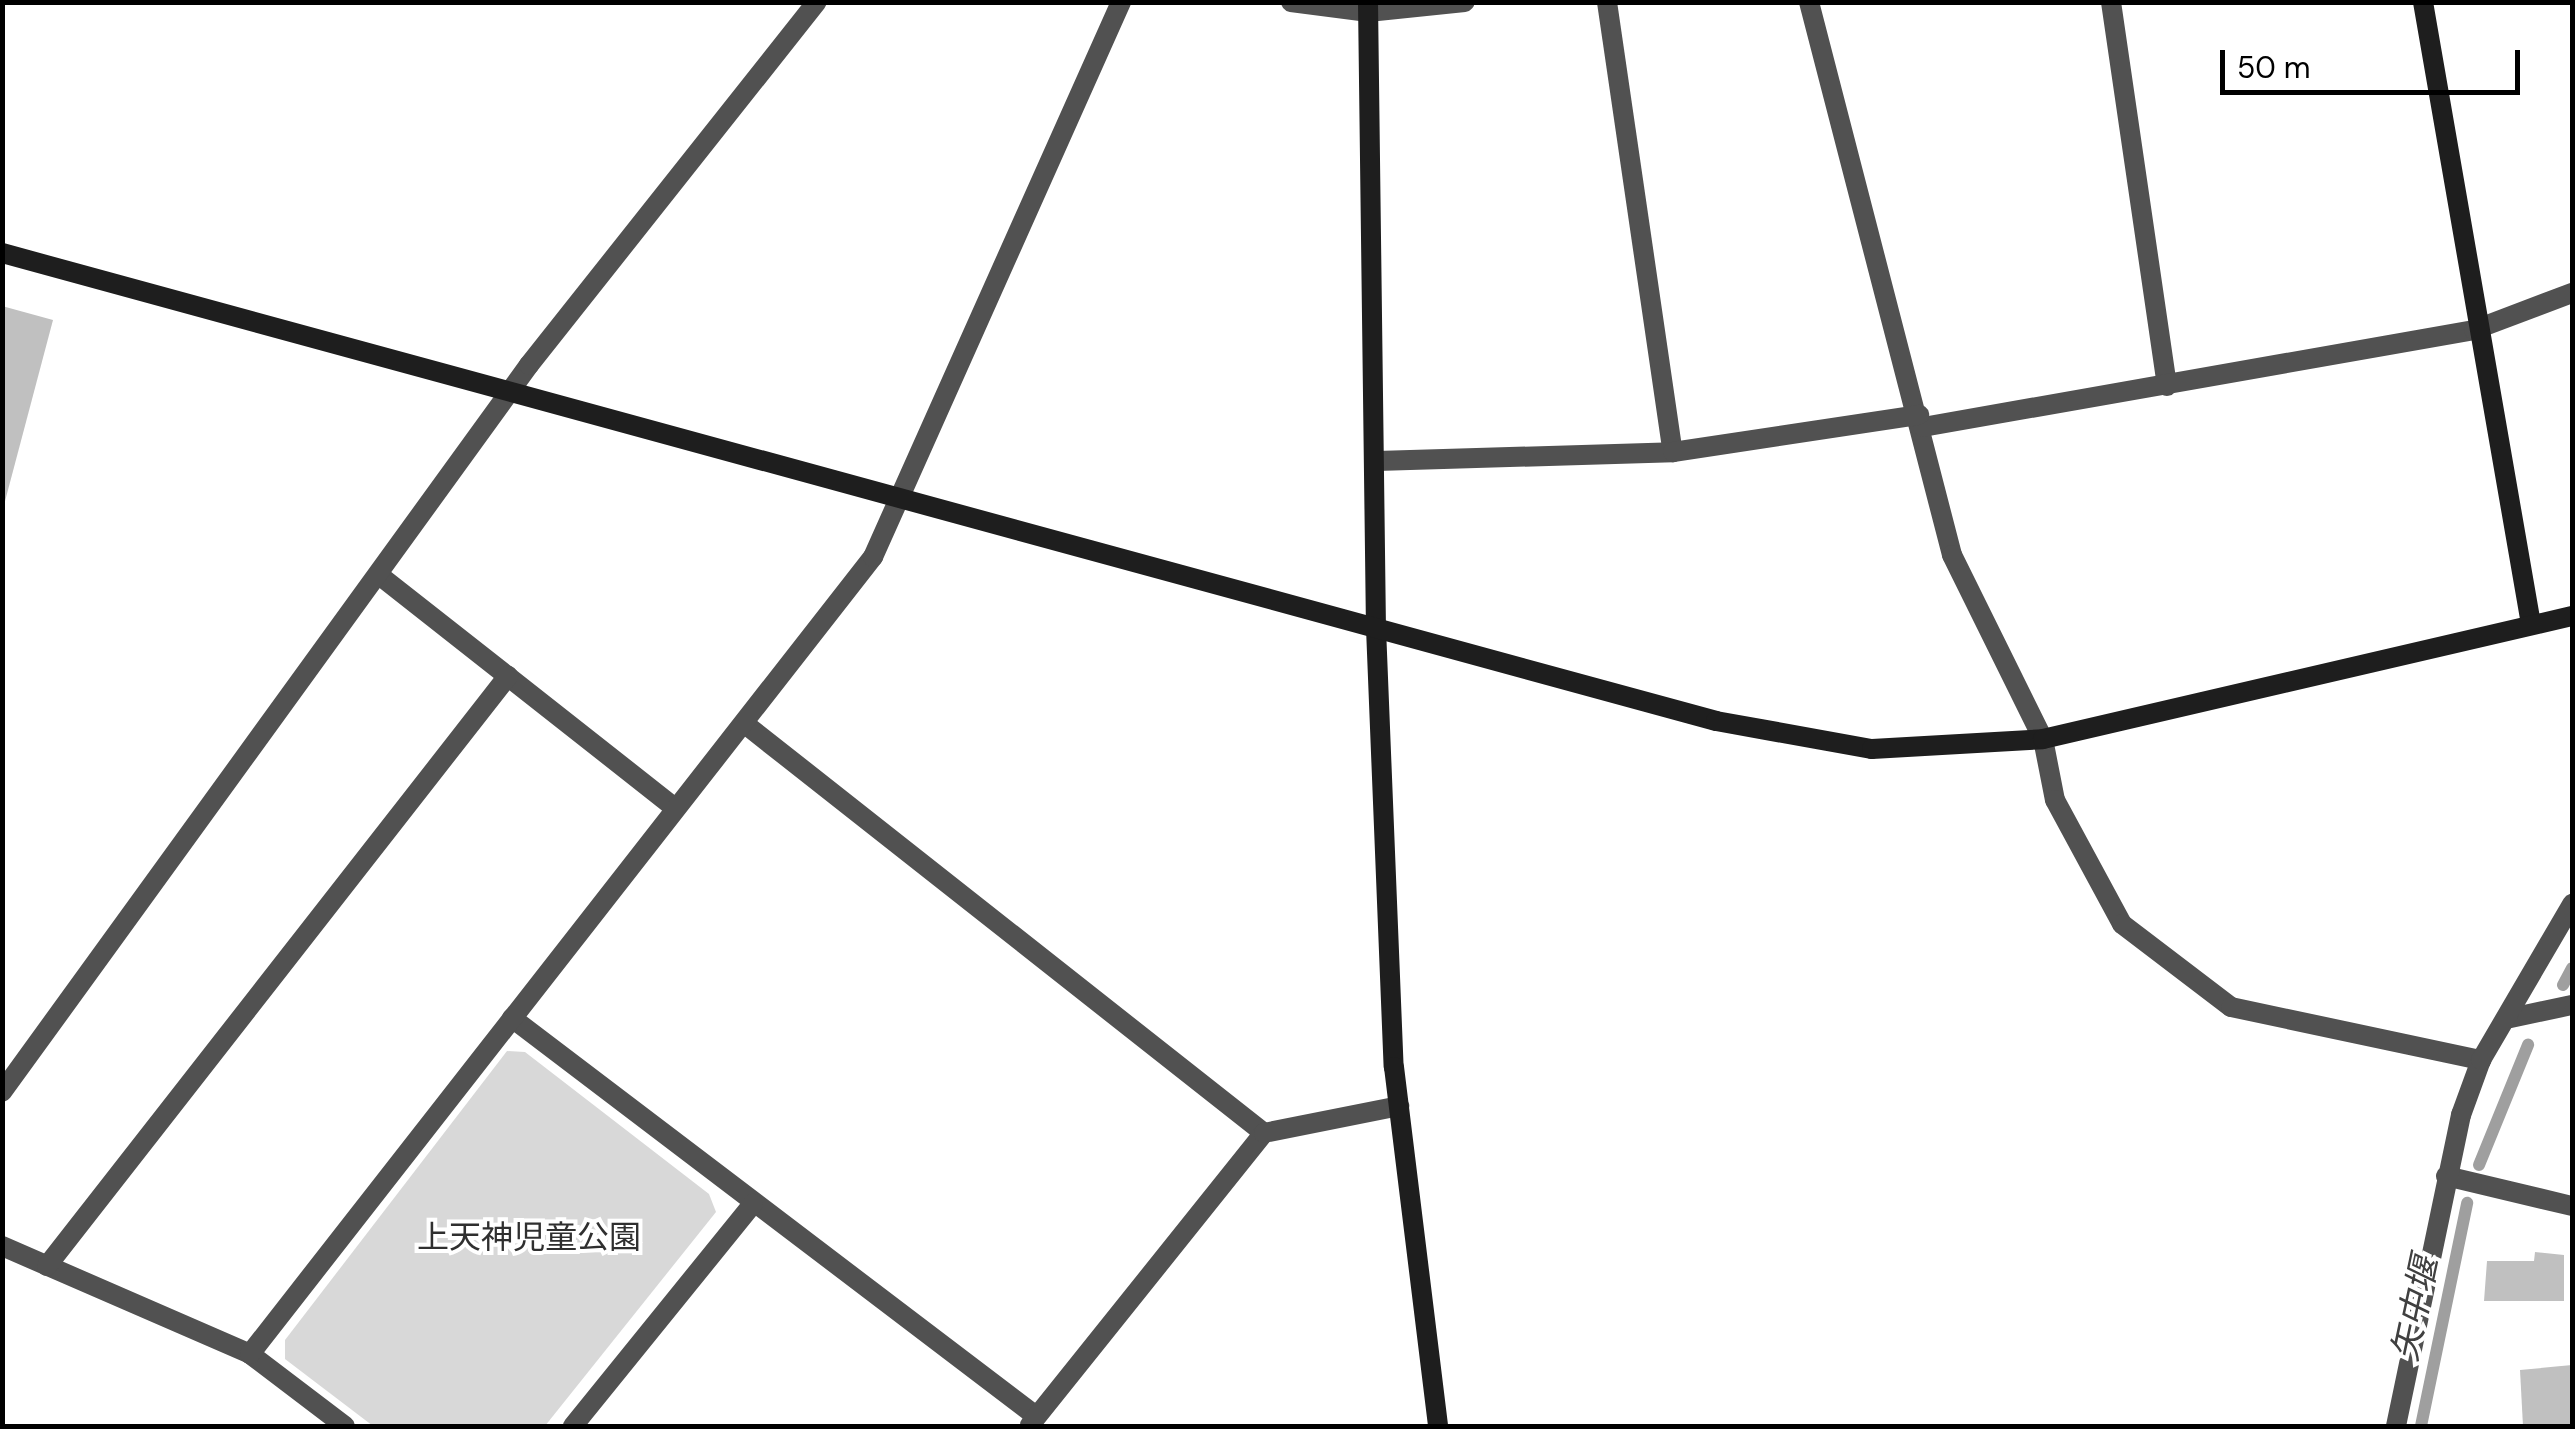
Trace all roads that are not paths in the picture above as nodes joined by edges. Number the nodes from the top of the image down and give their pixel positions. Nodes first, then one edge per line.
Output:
1 (817, 2) edge
2 (1121, 2) edge
3 (1291, 2) edge
4 (1464, 2) edge
5 (1607, 2) edge
6 (1810, 2) edge
7 (2110, 2) edge
8 (2423, 2) edge
9 (1368, 7) edge
10 (2, 253) edge
11 (2572, 293) edge
12 (2474, 330) junction
13 (2167, 386) junction
14 (507, 394) junction
15 (1921, 421) junction
16 (1673, 452) junction
17 (1378, 460) junction
18 (904, 499) junction
19 (378, 575) junction
20 (2572, 616) edge
21 (2531, 624) junction
22 (1376, 628) junction
23 (508, 676) junction
24 (745, 724) junction
25 (2043, 739) junction
26 (673, 806) junction
27 (2572, 904) edge
28 (2572, 1005) edge
29 (512, 1018) junction
30 (2506, 1019) junction
31 (2481, 1060) junction
32 (2, 1092) edge
33 (1398, 1106) junction
34 (1264, 1133) junction
35 (2446, 1176) junction
36 (753, 1204) junction
37 (2572, 1206) edge
38 (2, 1246) edge
39 (47, 1266) junction
40 (250, 1354) junction
41 (1032, 1421) edge
42 (345, 1426) edge
43 (574, 1426) edge
44 (1438, 1426) edge
45 (2396, 1426) edge

1 - 14 street
2 - 18 street
3 - 9 street
4 - 9 street
5 - 16 street
6 - 15 street
7 - 13 street
8 - 12 street
9 - 17 street
10 - 14 street
11 - 12 street
12 - 13 street
12 - 21 street
13 - 15 street
14 - 18 street
14 - 19 street
15 - 16 street
15 - 25 street
16 - 17 street
17 - 22 street
18 - 22 street
18 - 24 street
19 - 23 street
19 - 32 street
20 - 21 street
21 - 25 street
22 - 25 street
22 - 33 street
23 - 26 street
23 - 39 street
24 - 26 street
24 - 34 street
25 - 31 street
26 - 29 street
27 - 30 street
28 - 30 street
29 - 36 street
29 - 40 street
30 - 31 street
31 - 35 street
33 - 34 street
33 - 44 street
34 - 41 street
35 - 37 street
35 - 45 street
36 - 41 street
36 - 43 street
38 - 39 street
39 - 40 street
40 - 42 street

